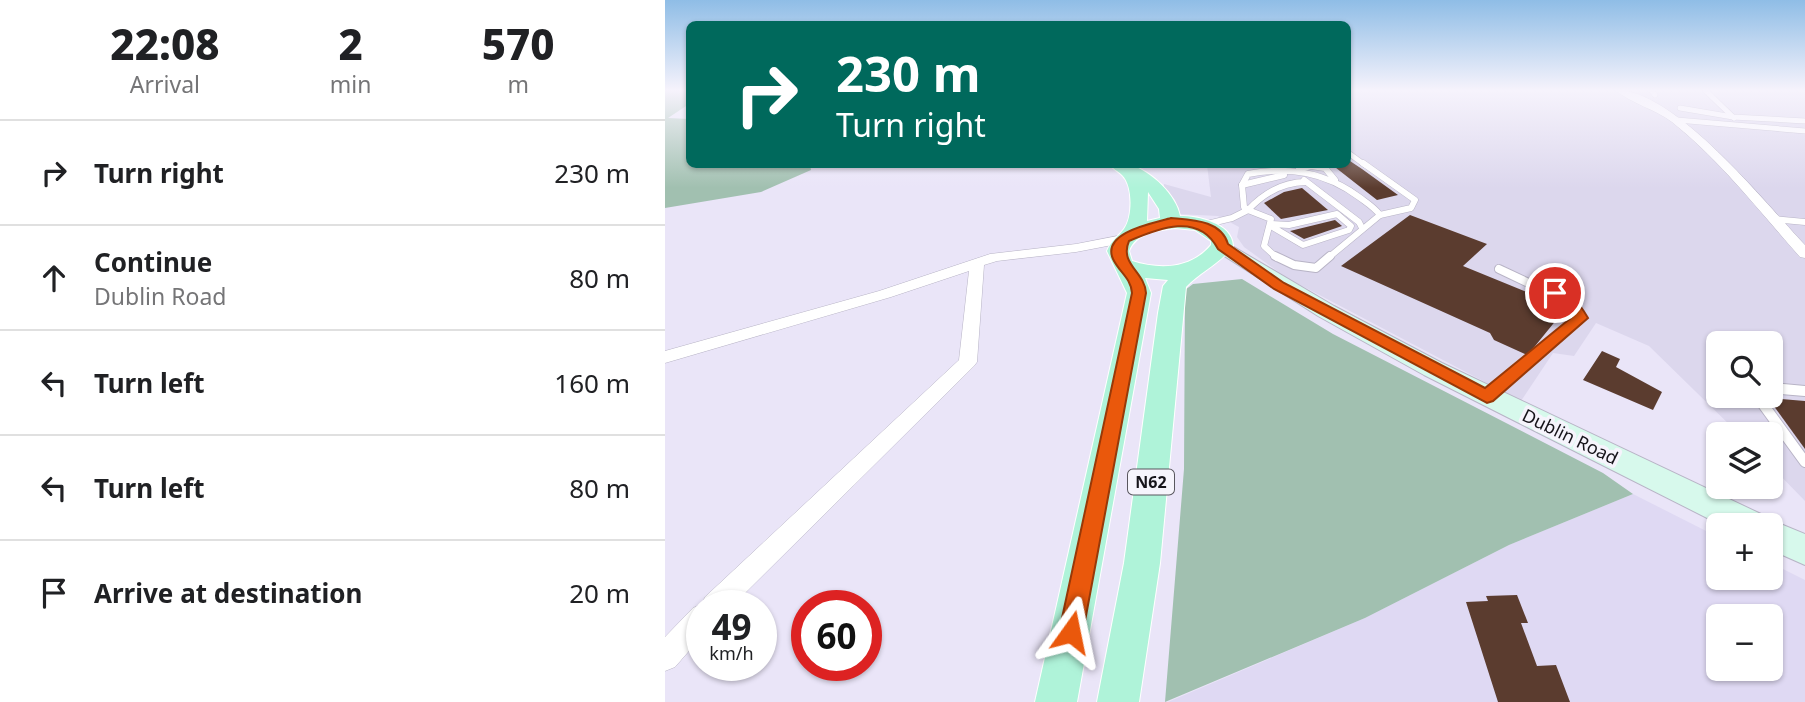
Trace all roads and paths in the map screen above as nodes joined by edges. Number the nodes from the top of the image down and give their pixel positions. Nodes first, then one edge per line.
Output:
1 (1686, 123) edge
2 (1727, 123) edge
3 (1740, 125) joint
4 (1805, 131) edge
5 (1351, 155) edge
6 (1278, 169) joint
7 (1125, 170) edge
8 (1307, 182) junction
9 (1242, 185) junction
10 (1248, 210) junction
11 (1380, 215) junction
12 (1232, 218) junction
13 (1773, 219) junction
14 (1171, 222) junction
15 (1805, 222) edge
16 (1271, 225) junction
17 (1361, 228) junction
18 (1215, 236) junction
19 (1125, 249) junction
20 (1805, 254) edge
21 (977, 265) junction
22 (1197, 265) junction
23 (1499, 269) dead end
24 (1279, 286) junction
25 (665, 357) edge
26 (1783, 389) edge
27 (1805, 391) edge
28 (1487, 396) junction
29 (1766, 408) edge
30 (1805, 462) edge
31 (1727, 513) edge
32 (1783, 540) edge
33 (1805, 551) edge
34 (731, 590) edge
35 (686, 634) edge
36 (665, 657) edge
37 (1056, 702) edge
38 (1118, 702) edge

1 - 13 street
2 - 3 lane
3 - 4 lane
5 - 11 lane
6 - 9 lane
6 - 11 lane
7 - 14 main road
7 - 19 main road
8 - 9 lane
8 - 10 lane
8 - 17 lane
9 - 10 lane
10 - 12 lane
10 - 16 lane
11 - 17 lane
12 - 18 lane
12 - 18 lane
13 - 15 lane
13 - 20 street
14 - 18 main road
14 - 19 main road
16 - 16 lane
16 - 17 lane
18 - 22 main road, N62
18 - 24 main road, Dublin Road
19 - 21 street
19 - 22 main road
19 - 37 main road, N62
21 - 25 street
21 - 34 street
22 - 24 main road, Dublin Road
22 - 38 main road, N62
23 - 28 lane
24 - 28 main road, Dublin Road
26 - 27 lane
28 - 31 main road, Dublin Road
29 - 30 lane
32 - 33 main road
35 - 36 street

